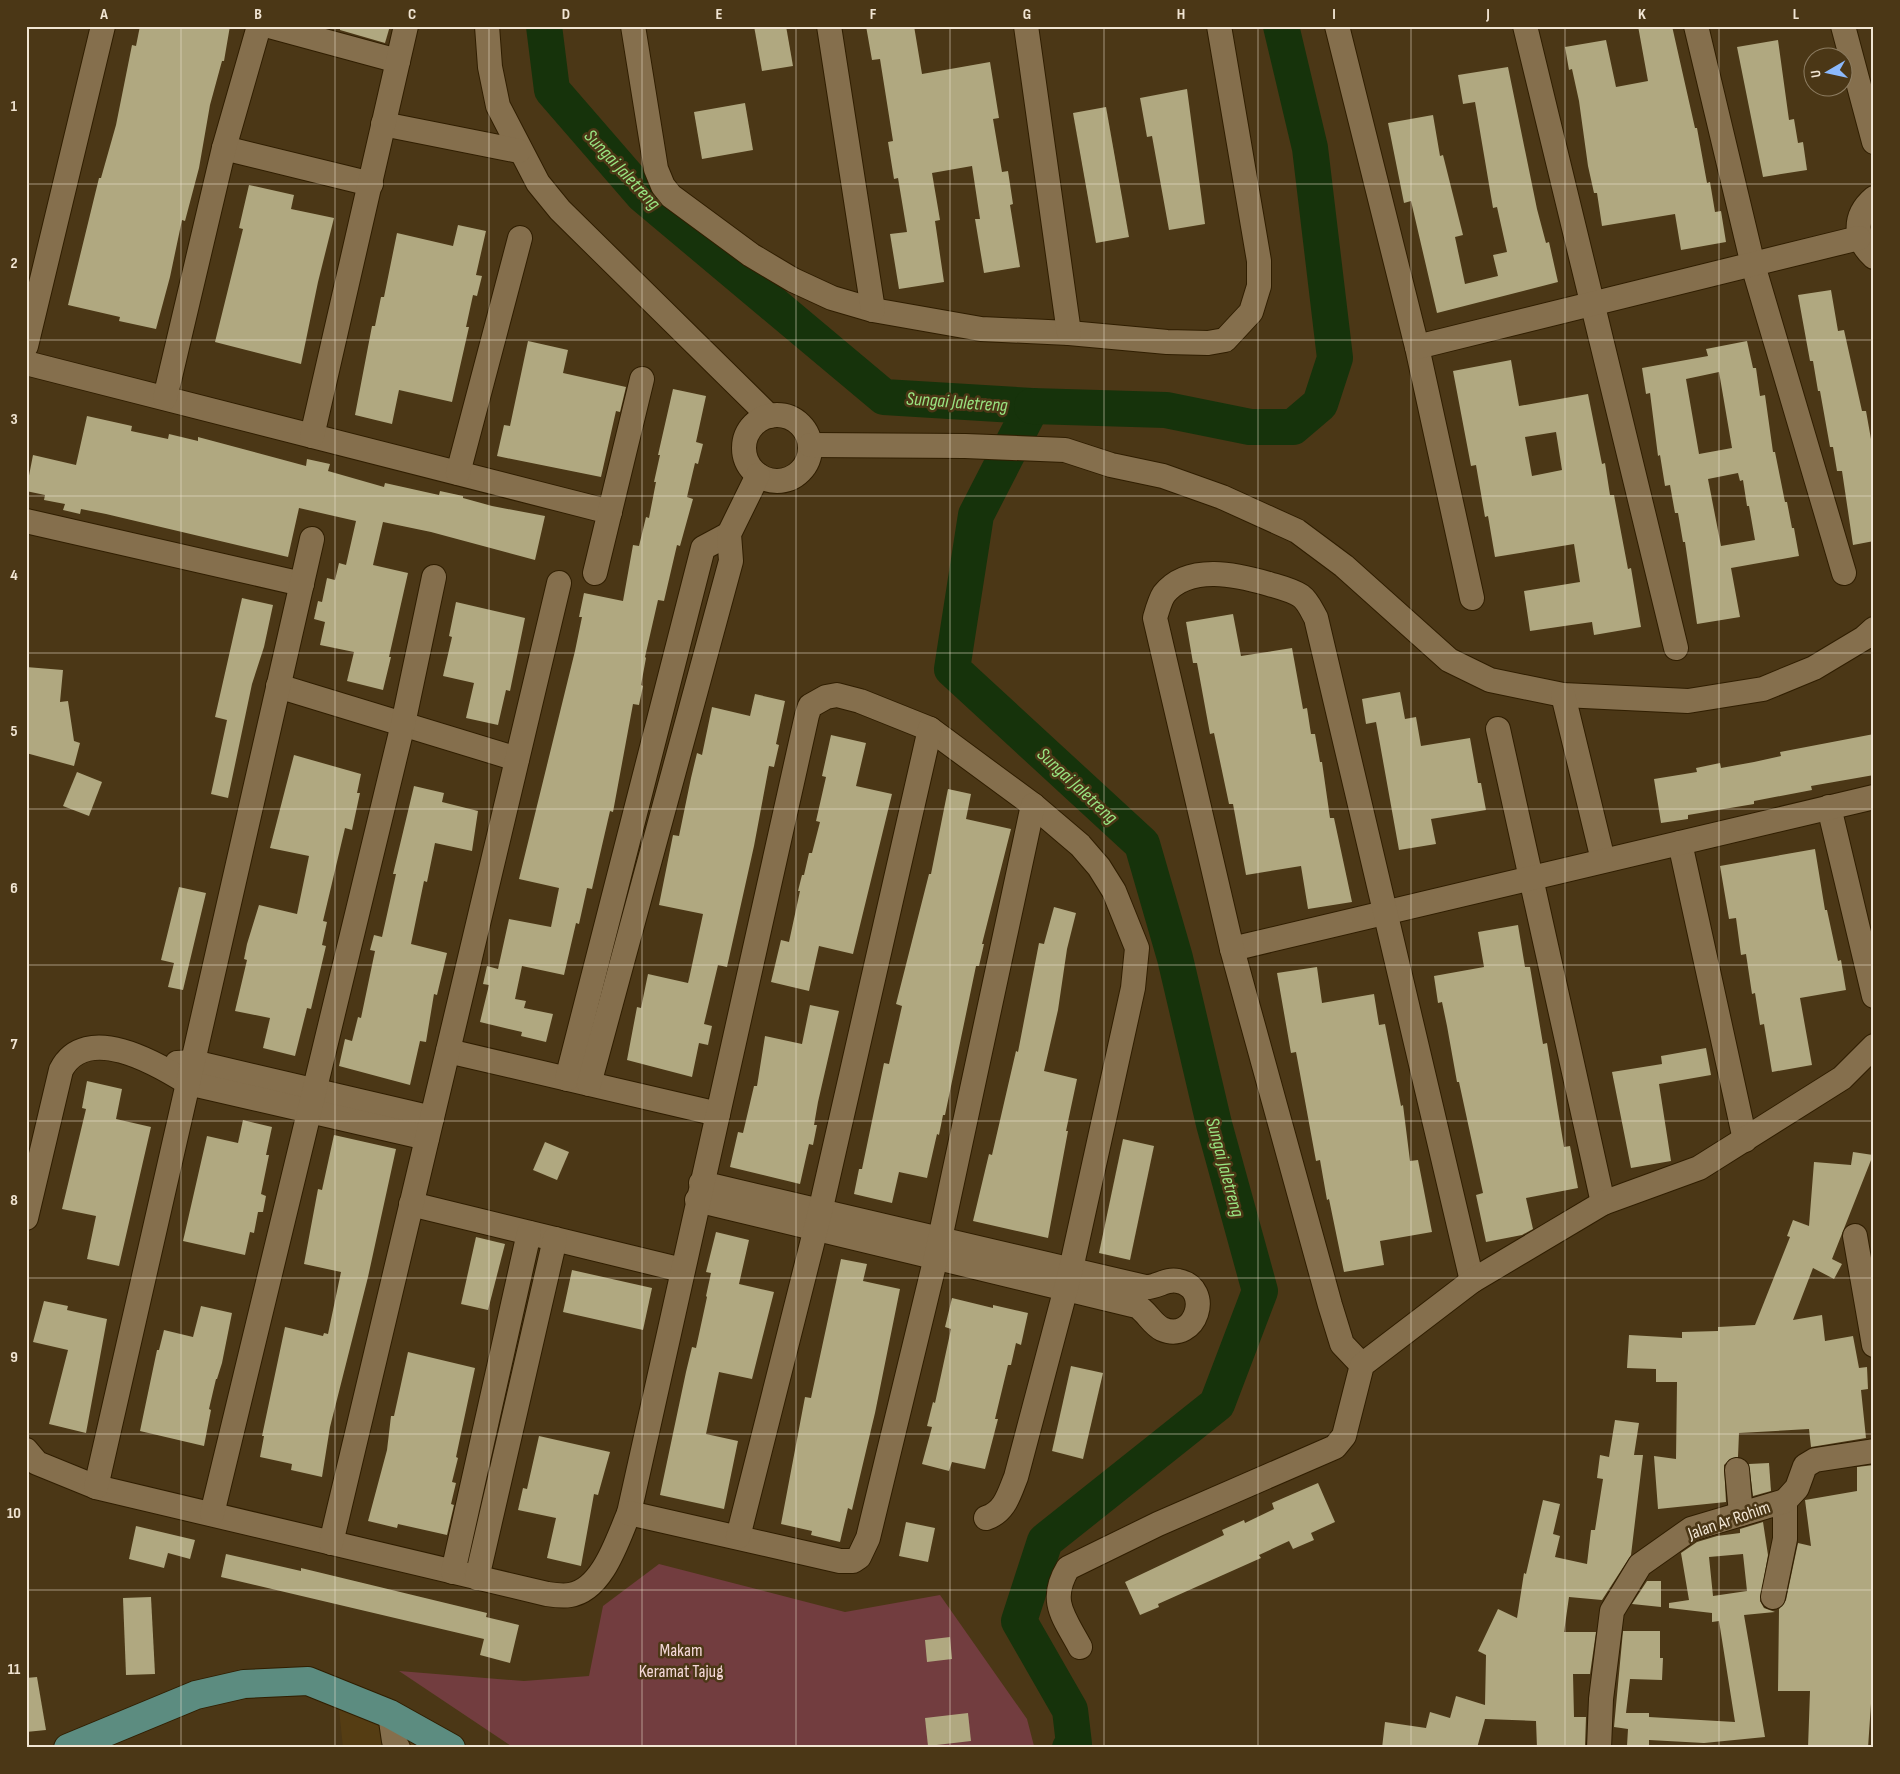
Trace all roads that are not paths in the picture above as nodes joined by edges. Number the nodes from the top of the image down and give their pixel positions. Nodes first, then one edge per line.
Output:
1 (103, 26) edge
2 (259, 26) edge
3 (268, 26) edge
4 (406, 26) edge
5 (487, 26) edge
6 (633, 26) edge
7 (829, 26) edge
8 (1026, 26) edge
9 (1219, 26) edge
10 (1337, 26) edge
11 (1525, 26) edge
12 (1696, 26) edge
13 (1844, 26) edge
14 (398, 61) junction
15 (383, 124) junction
16 (1874, 142) edge
17 (224, 148) junction
18 (519, 150) junction
19 (371, 184) junction
20 (1874, 198) edge
21 (520, 238) dead end
22 (1859, 238) junction
23 (1874, 257) edge
24 (1753, 264) junction
25 (1593, 304) junction
26 (873, 310) junction
27 (1069, 333) junction
28 (26, 346) edge
29 (1417, 347) junction
30 (26, 363) edge
31 (642, 378) dead end
32 (165, 398) junction
33 (769, 416) junction
34 (312, 436) junction
35 (810, 446) junction
36 (458, 473) junction
37 (758, 475) junction
38 (610, 512) junction
39 (26, 521) edge
40 (312, 538) dead end
41 (1844, 572) dead end
42 (595, 573) dead end
43 (434, 577) dead end
44 (559, 583) dead end
45 (302, 584) junction
46 (1472, 598) dead end
47 (1874, 629) edge
48 (1676, 648) dead end
49 (278, 686) junction
50 (1563, 695) junction
51 (403, 724) junction
52 (930, 729) junction
53 (1498, 729) dead end
54 (517, 759) junction
55 (1874, 797) edge
56 (1033, 806) junction
57 (1830, 807) junction
58 (1680, 843) junction
59 (1603, 860) junction
60 (1530, 877) junction
61 (1386, 914) junction
62 (1232, 950) junction
63 (1874, 996) edge
64 (1874, 1046) edge
65 (448, 1051) junction
66 (190, 1073) junction
67 (578, 1082) junction
68 (312, 1101) junction
69 (718, 1114) junction
70 (429, 1128) junction
71 (1745, 1140) junction
72 (699, 1192) junction
73 (1603, 1203) junction
74 (411, 1204) junction
75 (26, 1218) edge
76 (818, 1219) junction
77 (529, 1233) junction
78 (1855, 1236) dead end
79 (555, 1239) junction
80 (938, 1248) junction
81 (682, 1270) junction
82 (1068, 1278) junction
83 (1472, 1281) junction
84 (1874, 1345) edge
85 (1362, 1365) junction
86 (26, 1450) edge
87 (1874, 1451) edge
88 (1737, 1470) dead end
89 (96, 1487) junction
90 (1785, 1501) junction
91 (629, 1513) junction
92 (212, 1514) junction
93 (1741, 1514) junction
94 (986, 1518) dead end
95 (738, 1537) junction
96 (331, 1543) junction
97 (453, 1572) junction
98 (477, 1578) junction
99 (1773, 1598) dead end
100 (1080, 1647) dead end
101 (390, 1714) junction
102 (68, 1748) edge
103 (398, 1748) edge
104 (451, 1748) edge
105 (1599, 1748) edge

1 - 28 street
2 - 17 street
3 - 14 street
4 - 14 street
5 - 18 street
6 - 26 street
7 - 26 street
8 - 27 street
9 - 27 street
10 - 29 street
11 - 25 street
12 - 24 street
13 - 16 street
14 - 15 street
15 - 18 street
15 - 19 street
17 - 19 street
17 - 32 street
18 - 33 street
19 - 34 street
20 - 22 street
21 - 36 street
22 - 23 street
22 - 24 street
24 - 25 street
24 - 41 street
25 - 29 street
25 - 48 street
26 - 27 street
29 - 46 street
30 - 32 street
31 - 38 street
32 - 34 street
33 - 35 street
33 - 37 street
34 - 36 street
35 - 37 street
35 - 50 street
36 - 38 street
37 - 67 street
38 - 42 street
39 - 45 street
40 - 45 street
43 - 51 street
44 - 54 street
45 - 49 street
47 - 50 street
49 - 51 street
49 - 66 street
50 - 59 street
51 - 54 street
51 - 68 street
52 - 56 street
52 - 69 street
52 - 76 street
53 - 60 street
54 - 65 street
55 - 57 street
56 - 80 street
56 - 82 street
57 - 58 street
57 - 63 street
58 - 59 street
58 - 71 street
59 - 60 street
60 - 61 street
60 - 73 street
61 - 62 street
61 - 62 street
61 - 83 street
62 - 85 street
64 - 71 street
65 - 67 street
65 - 70 street
66 - 68 street
66 - 75 street
66 - 89 street
67 - 69 street
68 - 70 street
68 - 92 street
69 - 72 street
70 - 74 street
71 - 73 street
72 - 76 street
72 - 81 street
73 - 83 street
74 - 77 street
74 - 96 street
76 - 80 street
76 - 95 street
77 - 79 street
77 - 97 street
78 - 84 street
79 - 81 street
79 - 98 street
80 - 82 street
80 - 95 street
81 - 91 street
82 - 82 street
82 - 94 street
83 - 85 street
85 - 100 street
86 - 89 street
87 - 90 street, Jalan Ar Rohim
88 - 93 street
89 - 92 street
90 - 93 street, Jalan Ar Rohim
90 - 99 street
91 - 95 street
91 - 98 street
92 - 96 street
93 - 105 street, Jalan Ar Rohim
96 - 97 street
97 - 98 street
101 - 102 main road
101 - 103 street
101 - 104 main road

